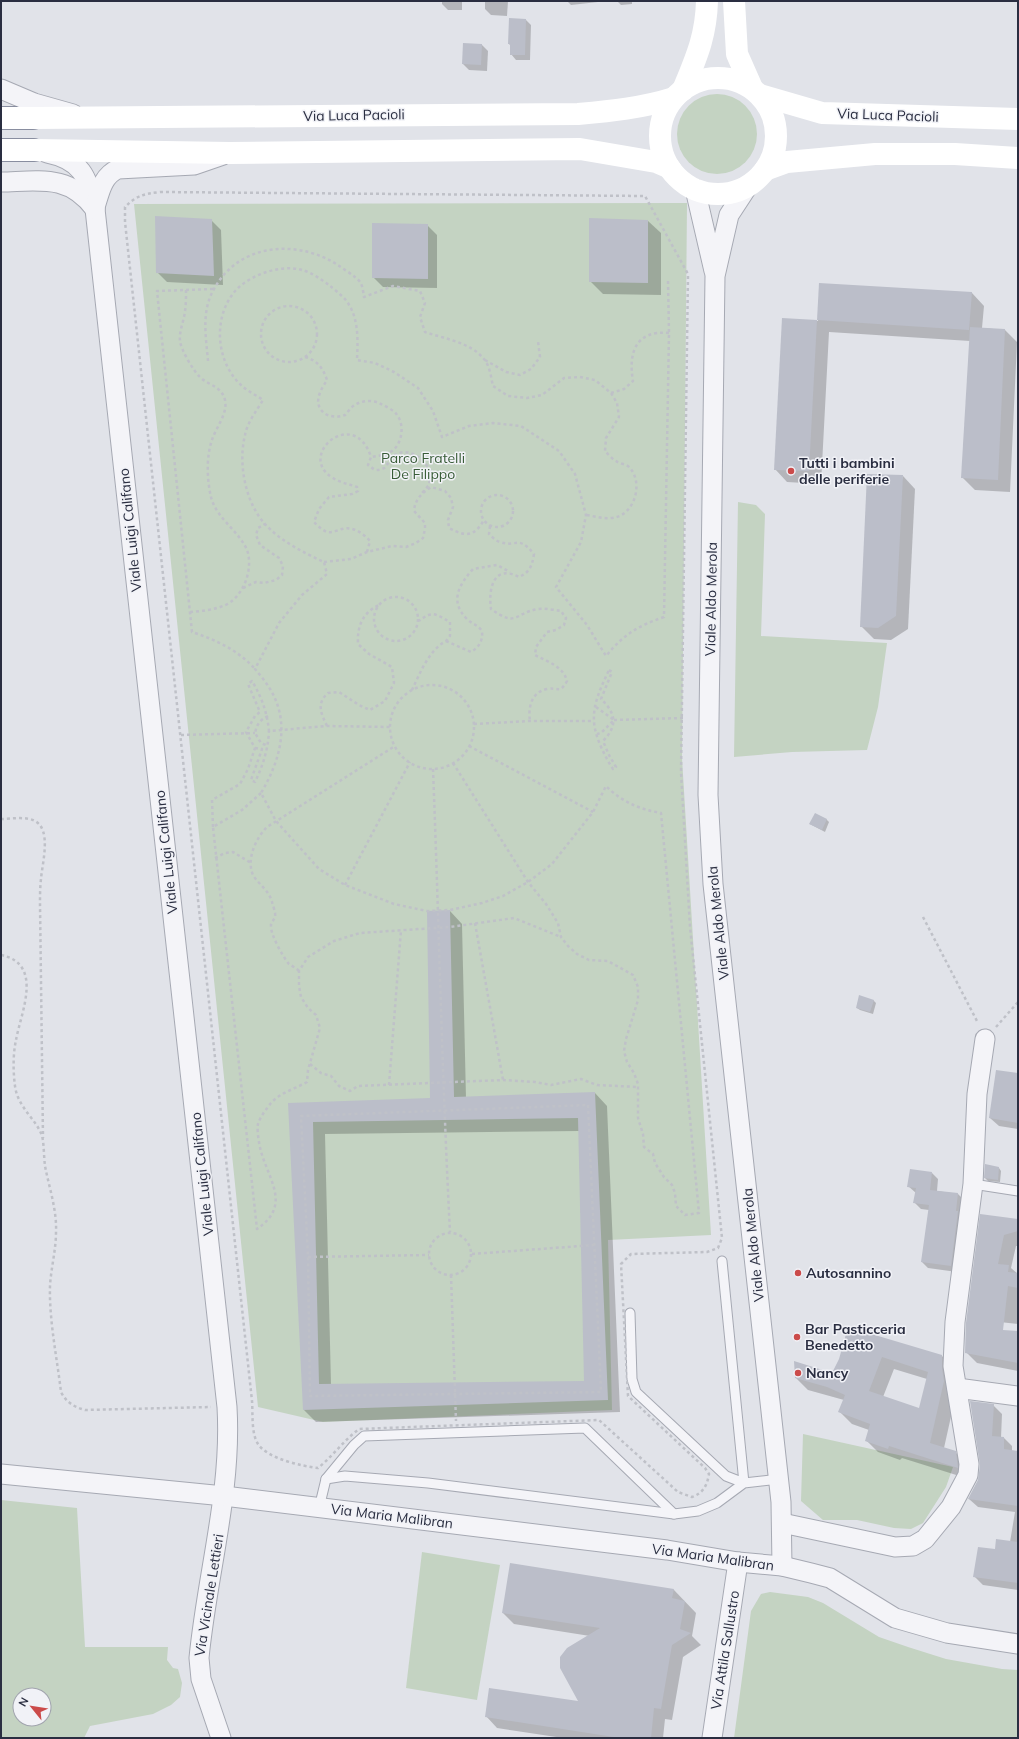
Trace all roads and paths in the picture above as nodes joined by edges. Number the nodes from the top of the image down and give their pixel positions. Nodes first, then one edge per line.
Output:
1 (707, 1) edge
2 (734, 1) edge
3 (1, 89) edge
4 (756, 91) junction
5 (678, 94) junction
6 (1, 118) edge
7 (90, 118) junction
8 (1018, 119) edge
9 (1, 150) edge
10 (34, 150) junction
11 (230, 152) junction
12 (1018, 158) edge
13 (670, 168) junction
14 (765, 170) junction
15 (1, 182) edge
16 (748, 186) junction
17 (696, 189) junction
18 (95, 208) junction
19 (715, 276) junction
20 (668, 281) dead end
21 (186, 290) junction
22 (213, 290) junction
23 (669, 333) junction
24 (538, 341) dead end
25 (305, 357) junction
26 (485, 360) junction
27 (208, 361) dead end
28 (611, 393) junction
29 (371, 458) junction
30 (422, 494) junction
31 (586, 515) junction
32 (484, 520) junction
33 (265, 524) junction
34 (490, 526) junction
35 (367, 552) junction
36 (324, 562) junction
37 (512, 573) junction
38 (242, 589) junction
39 (379, 605) junction
40 (190, 612) junction
41 (418, 622) junction
42 (446, 641) junction
43 (255, 669) junction
44 (411, 690) junction
45 (596, 707) junction
46 (268, 716) junction
47 (683, 718) junction
48 (614, 720) junction
49 (530, 721) junction
50 (594, 721) junction
51 (474, 724) junction
52 (328, 726) junction
53 (390, 727) junction
54 (269, 731) junction
55 (282, 731) junction
56 (246, 732) junction
57 (255, 733) junction
58 (597, 734) junction
59 (180, 736) junction
60 (268, 746) junction
61 (395, 746) junction
62 (469, 746) junction
63 (256, 748) junction
64 (410, 762) junction
65 (453, 763) junction
66 (433, 769) junction
67 (260, 793) junction
68 (593, 812) junction
69 (1, 819) edge
70 (276, 821) junction
71 (213, 827) junction
72 (215, 858) junction
73 (251, 863) junction
74 (528, 882) junction
75 (345, 885) junction
76 (438, 910) junction
77 (923, 917) dead end
78 (474, 924) junction
79 (439, 928) junction
80 (401, 930) junction
81 (561, 937) junction
82 (1, 955) edge
83 (300, 971) junction
84 (1018, 1002) edge
85 (985, 1039) junction
86 (310, 1064) junction
87 (503, 1080) junction
88 (442, 1083) junction
89 (389, 1085) junction
90 (638, 1087) junction
91 (444, 1109) junction
92 (43, 1140) junction
93 (973, 1184) junction
94 (1018, 1191) edge
95 (450, 1232) junction
96 (594, 1245) junction
97 (472, 1254) junction
98 (429, 1256) junction
99 (308, 1257) junction
100 (722, 1261) dead end
101 (451, 1275) junction
102 (630, 1313) dead end
103 (956, 1388) junction
104 (455, 1394) junction
105 (1018, 1396) edge
106 (227, 1407) junction
107 (456, 1433) junction
108 (1, 1474) edge
109 (326, 1479) junction
110 (779, 1479) junction
111 (744, 1483) junction
112 (224, 1496) junction
113 (319, 1508) junction
114 (674, 1514) junction
115 (782, 1523) junction
116 (738, 1562) junction
117 (782, 1566) junction
118 (1018, 1644) edge
119 (221, 1738) edge
120 (712, 1738) edge

1 - 5 main road
2 - 4 main road
3 - 7 street
4 - 5 main road
4 - 8 main road, Via Luca Pacioli
4 - 14 main road
5 - 7 main road, Via Luca Pacioli
5 - 13 main road
6 - 7 main road, Via Luca Pacioli
9 - 10 main road
10 - 11 main road
10 - 18 street, Viale Luigi Califano
11 - 13 main road
11 - 18 street, Viale Luigi Califano
12 - 14 main road
13 - 17 main road
14 - 16 main road
15 - 18 street
16 - 17 main road
16 - 19 street, Viale Aldo Merola
17 - 19 street, Viale Aldo Merola
18 - 106 street, Viale Luigi Califano
19 - 110 street, Viale Aldo Merola
20 - 23 path
21 - 22 path
21 - 38 path
21 - 40 path
22 - 26 path
22 - 27 path
23 - 28 path
23 - 31 path
24 - 26 path
25 - 25 path
25 - 29 path
26 - 28 path
28 - 31 path
29 - 30 path
29 - 35 path
30 - 32 path
30 - 35 path
31 - 33 path
32 - 34 path
32 - 34 path
33 - 36 path
33 - 38 path
34 - 37 path
35 - 36 path
36 - 43 path
37 - 42 path
37 - 49 path
38 - 40 path
39 - 41 path
39 - 41 path
39 - 52 path
40 - 43 path
41 - 42 path
42 - 44 path
43 - 55 path
44 - 51 path
44 - 53 path
45 - 48 path
45 - 48 path
45 - 50 path
46 - 54 path
46 - 56 path
46 - 57 path
47 - 48 path
47 - 59 path
47 - 59 path
48 - 58 path
48 - 58 path
49 - 50 path
49 - 51 path
50 - 58 path
51 - 62 path
52 - 53 path
52 - 55 path
53 - 61 path
54 - 55 path
54 - 60 path
55 - 67 path
56 - 57 path
56 - 59 path
56 - 63 path
57 - 60 path
60 - 63 path
61 - 64 path
61 - 70 path
62 - 65 path
62 - 68 path
63 - 71 path
64 - 66 path
64 - 75 path
65 - 66 path
65 - 74 path
66 - 76 path
67 - 70 path
67 - 71 path
68 - 74 path
68 - 90 path
69 - 92 path
70 - 73 path
70 - 75 path
71 - 72 path
72 - 73 path
72 - 86 path
73 - 83 path
74 - 76 path
74 - 81 path
75 - 76 path
76 - 79 path
77 - 85 path
78 - 79 path
78 - 81 path
78 - 87 path
79 - 80 path
79 - 88 path
80 - 83 path
80 - 89 path
81 - 90 path
82 - 92 path
83 - 86 path
84 - 85 path
85 - 93 street
86 - 89 path
87 - 88 path
87 - 90 path
88 - 89 path
88 - 91 path
91 - 95 path
91 - 96 path
91 - 99 path
92 - 106 path
93 - 94 lane
93 - 103 street
95 - 97 path
95 - 98 path
96 - 97 path
96 - 104 path
97 - 101 path
98 - 99 path
98 - 101 path
99 - 104 path
100 - 111 lane
101 - 104 path
102 - 111 lane
103 - 105 street
103 - 115 street
104 - 107 path
106 - 112 street, Viale Luigi Califano
107 - 109 lane
107 - 114 lane
108 - 112 street, Via Maria Malibran
109 - 113 lane
109 - 114 lane
110 - 111 lane
110 - 115 street, Viale Aldo Merola
111 - 114 lane
112 - 113 street, Via Maria Malibran
112 - 119 street, Via Vicinale Lettieri
113 - 116 street, Via Maria Malibran
115 - 117 street, Viale Aldo Merola
116 - 117 street, Via Maria Malibran
116 - 120 street, Via Attila Sallustro
117 - 118 street, Via Maria Malibran

